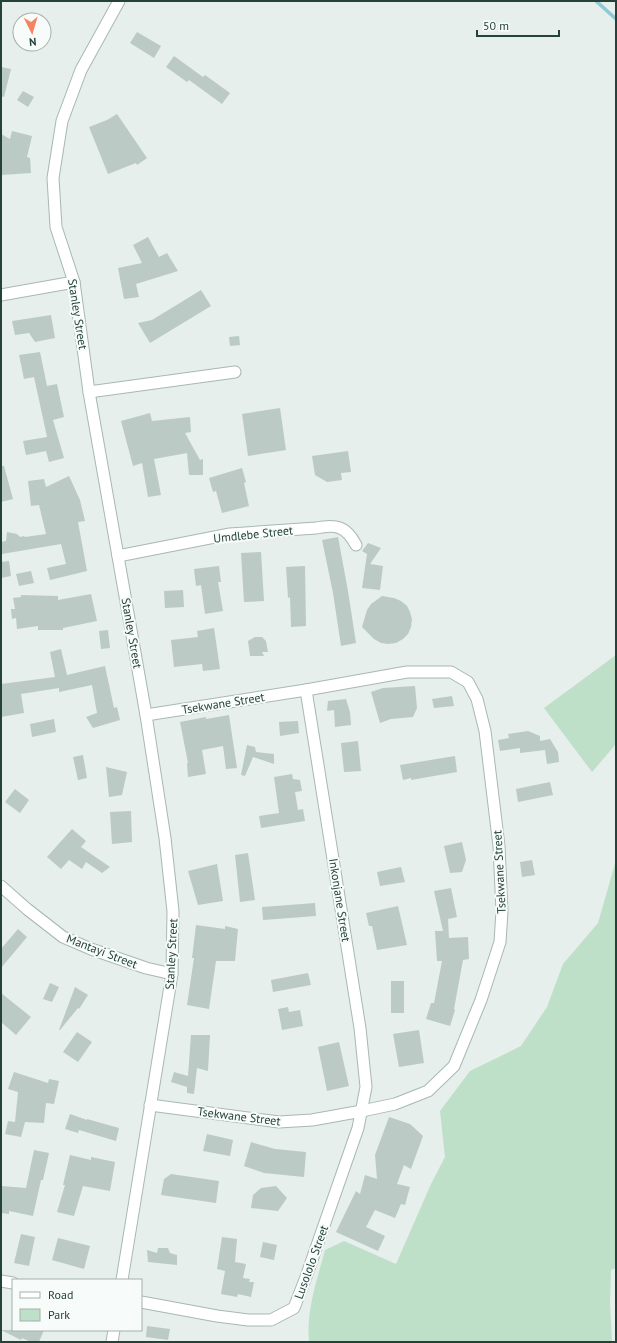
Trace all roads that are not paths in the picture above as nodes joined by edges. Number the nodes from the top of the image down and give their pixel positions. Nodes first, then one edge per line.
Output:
1 (119, 1) edge
2 (74, 282) junction
3 (1, 295) edge
4 (235, 372) dead end
5 (90, 392) junction
6 (356, 545) dead end
7 (118, 556) junction
8 (306, 690) junction
9 (146, 715) junction
10 (1, 886) edge
11 (172, 974) junction
12 (150, 1105) junction
13 (362, 1111) junction
14 (122, 1279) edge
15 (1, 1281) edge
16 (12, 1283) edge
17 (142, 1302) edge
18 (114, 1331) edge
19 (112, 1342) edge

1 - 2 street, Stanley Street
2 - 3 street
2 - 5 street, Stanley Street
4 - 5 street
5 - 7 street, Stanley Street
6 - 7 street, Umdlebe Street
7 - 9 street, Stanley Street
8 - 9 street, Tsekwane Street
8 - 13 street, Inkonjane Street
8 - 13 street, Tsekwane Street
9 - 11 street, Stanley Street
10 - 11 street, Mantayi Street
11 - 12 street, Stanley Street
12 - 13 street, Tsekwane Street
12 - 14 street, Stanley Street
13 - 17 street, Lusololo Street
15 - 16 street
18 - 19 street

